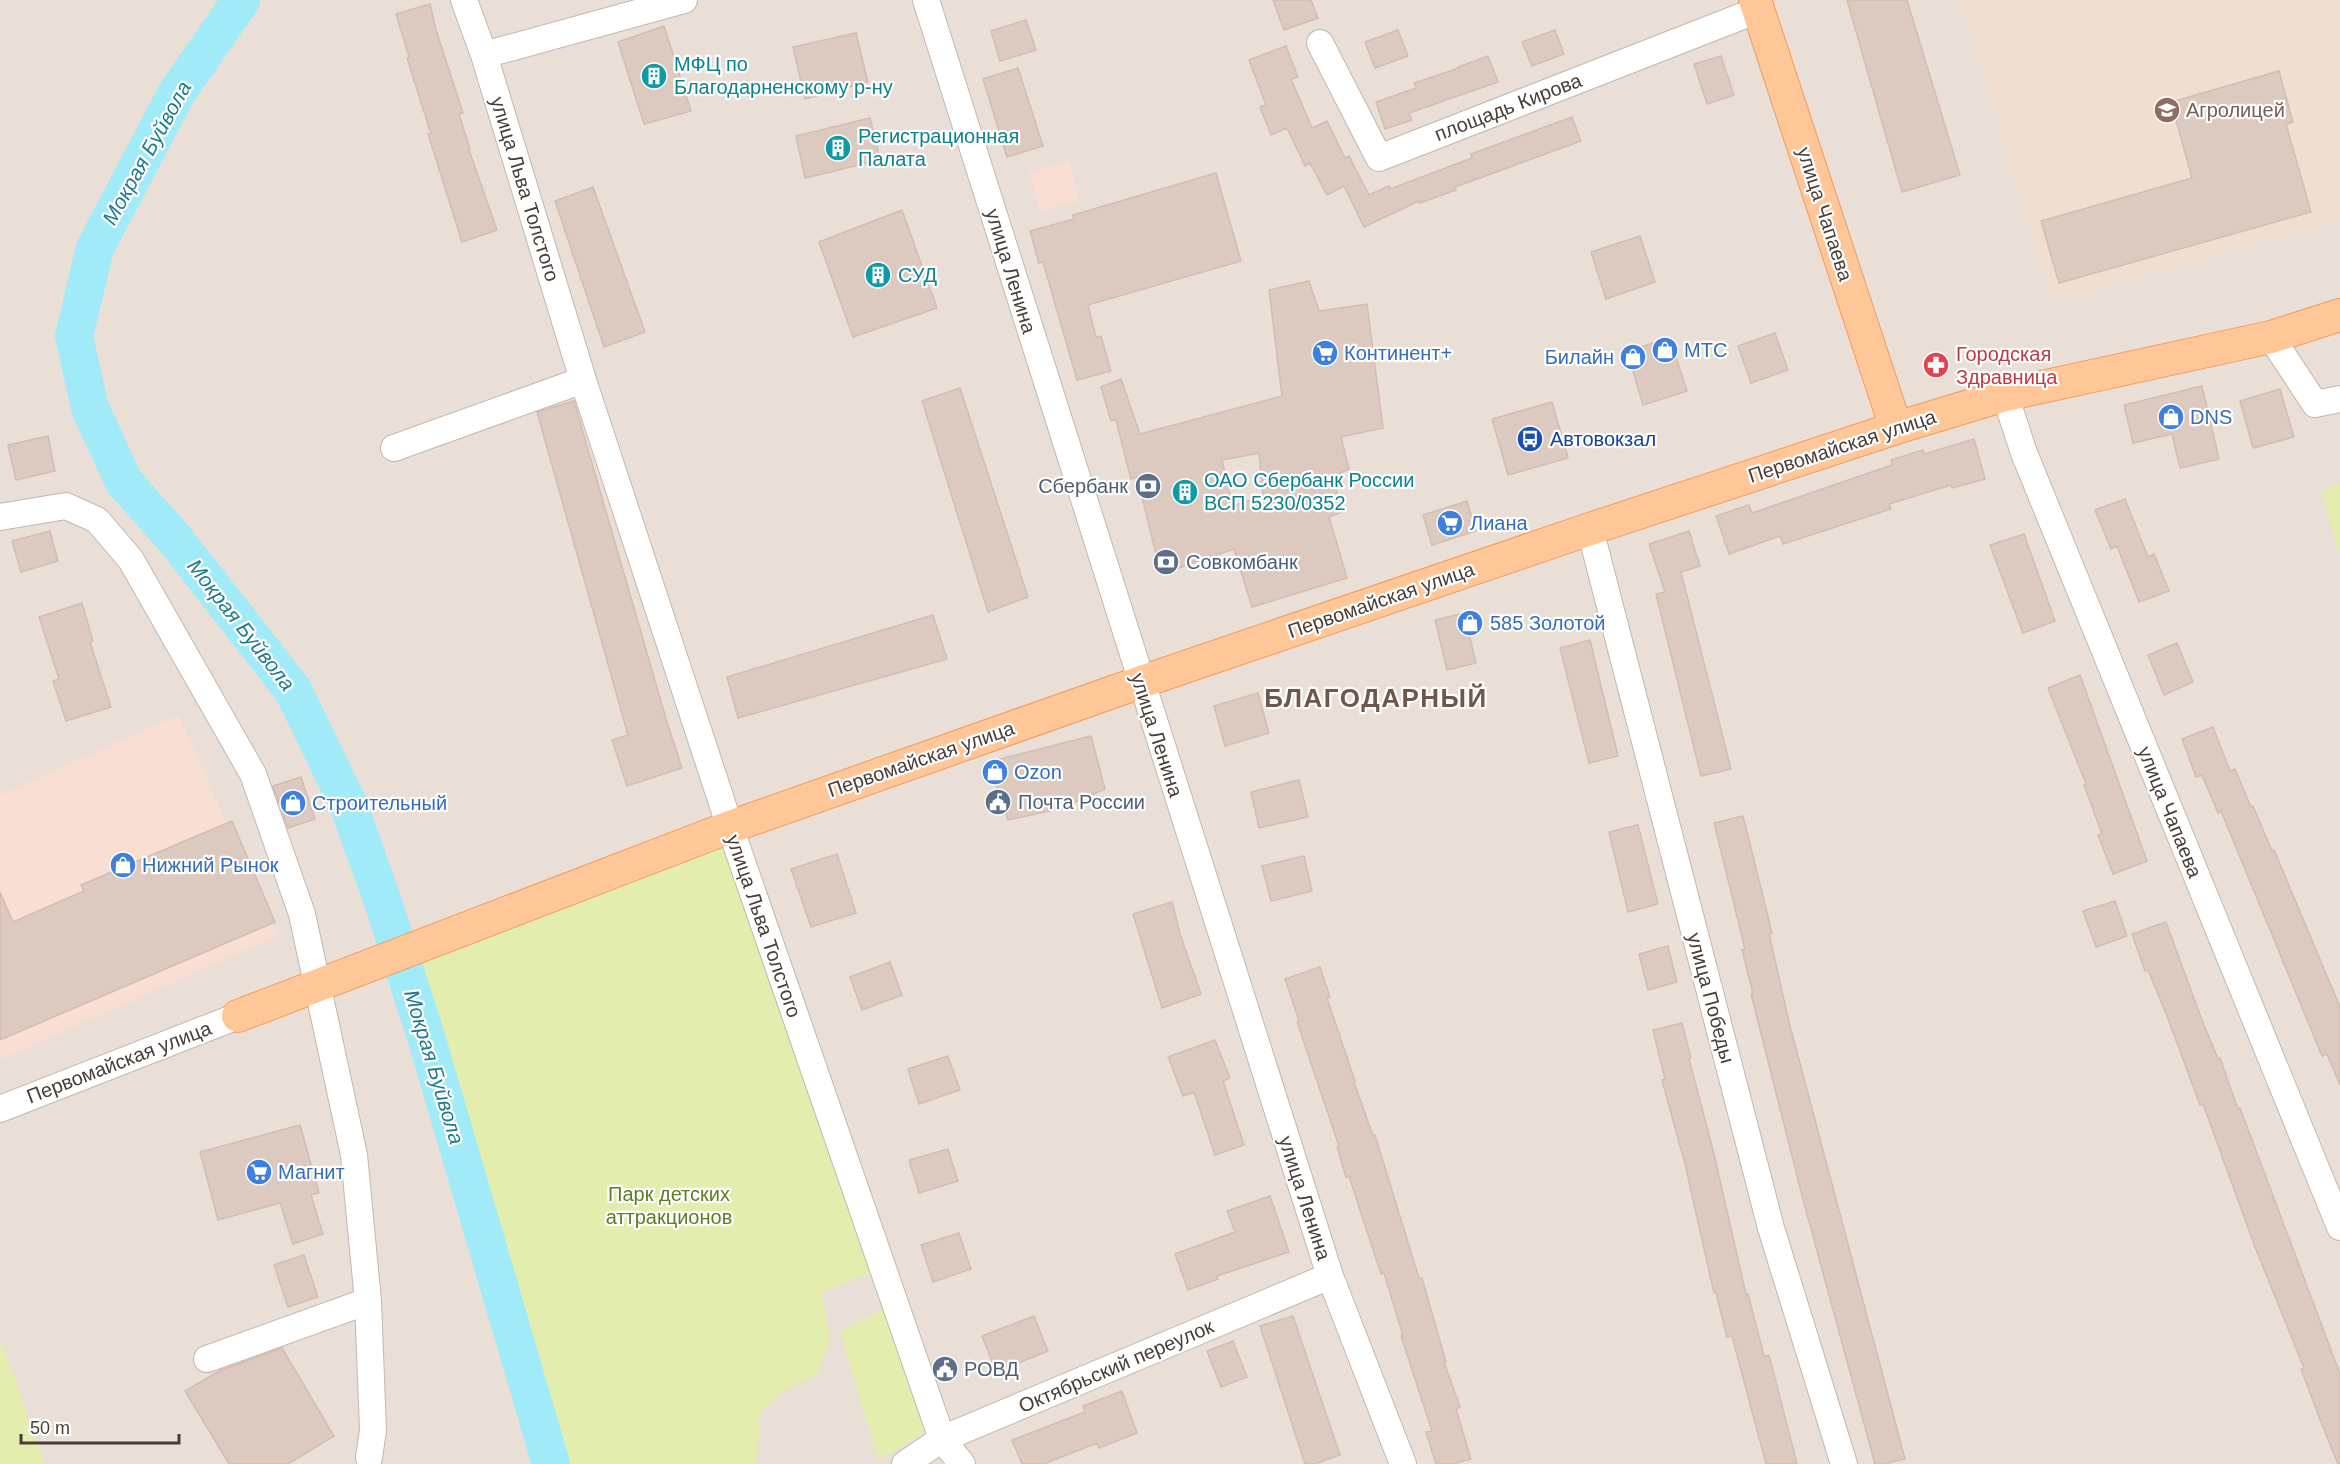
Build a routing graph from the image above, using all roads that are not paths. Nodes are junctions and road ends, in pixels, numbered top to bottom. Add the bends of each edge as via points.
1 (464, 0) edge
2 (684, 0) edge
3 (926, 0) edge
4 (1756, 5) edge
5 (1320, 43) dead end
6 (484, 55) junction
7 (2340, 315) edge
8 (2271, 337) junction
9 (584, 380) junction
10 (2005, 395) junction
11 (2340, 399) edge
12 (1896, 428) junction
13 (394, 448) dead end
14 (0, 518) edge
15 (1590, 529) junction
16 (1141, 682) junction
17 (730, 827) junction
18 (316, 985) junction
19 (238, 1016) joint
20 (0, 1109) edge
21 (2340, 1227) edge
22 (1330, 1276) junction
23 (368, 1301) junction
24 (207, 1359) dead end
25 (942, 1439) junction
26 (369, 1458) dead end
27 (906, 1464) edge
28 (962, 1464) edge
29 (1403, 1464) edge
30 (1844, 1464) edge

1 - 6 street, улица Льва Толстого
2 - 6 street
3 - 16 street, улица Ленина
4 - 5 street, площадь Кирова via 1379,158
4 - 12 main road, улица Чапаева
6 - 9 street, улица Льва Толстого
7 - 8 main road, Первомайская улица
8 - 10 main road, Первомайская улица
8 - 11 street via 2316,404
9 - 13 street
9 - 17 street, улица Льва Толстого
10 - 12 main road, Первомайская улица
10 - 21 street, улица Чапаева via 2024,453
12 - 15 main road, Первомайская улица
14 - 18 street via 66,506 97,520 131,560 253,774 302,914
15 - 16 main road, Первомайская улица
15 - 30 street, улица Победы via 1771,1228
16 - 17 main road, Первомайская улица
16 - 22 street, улица Ленина
17 - 18 main road, Первомайская улица
17 - 25 street, улица Льва Толстого
18 - 19 main road, Первомайская улица
18 - 23 street via 354,1155
19 - 20 street, Первомайская улица
22 - 25 street, Октябрьский переулок
22 - 29 street, улица Ленина
23 - 24 street
23 - 26 street via 373,1430
25 - 27 street, Октябрьский переулок
25 - 28 street, улица Льва Толстого

